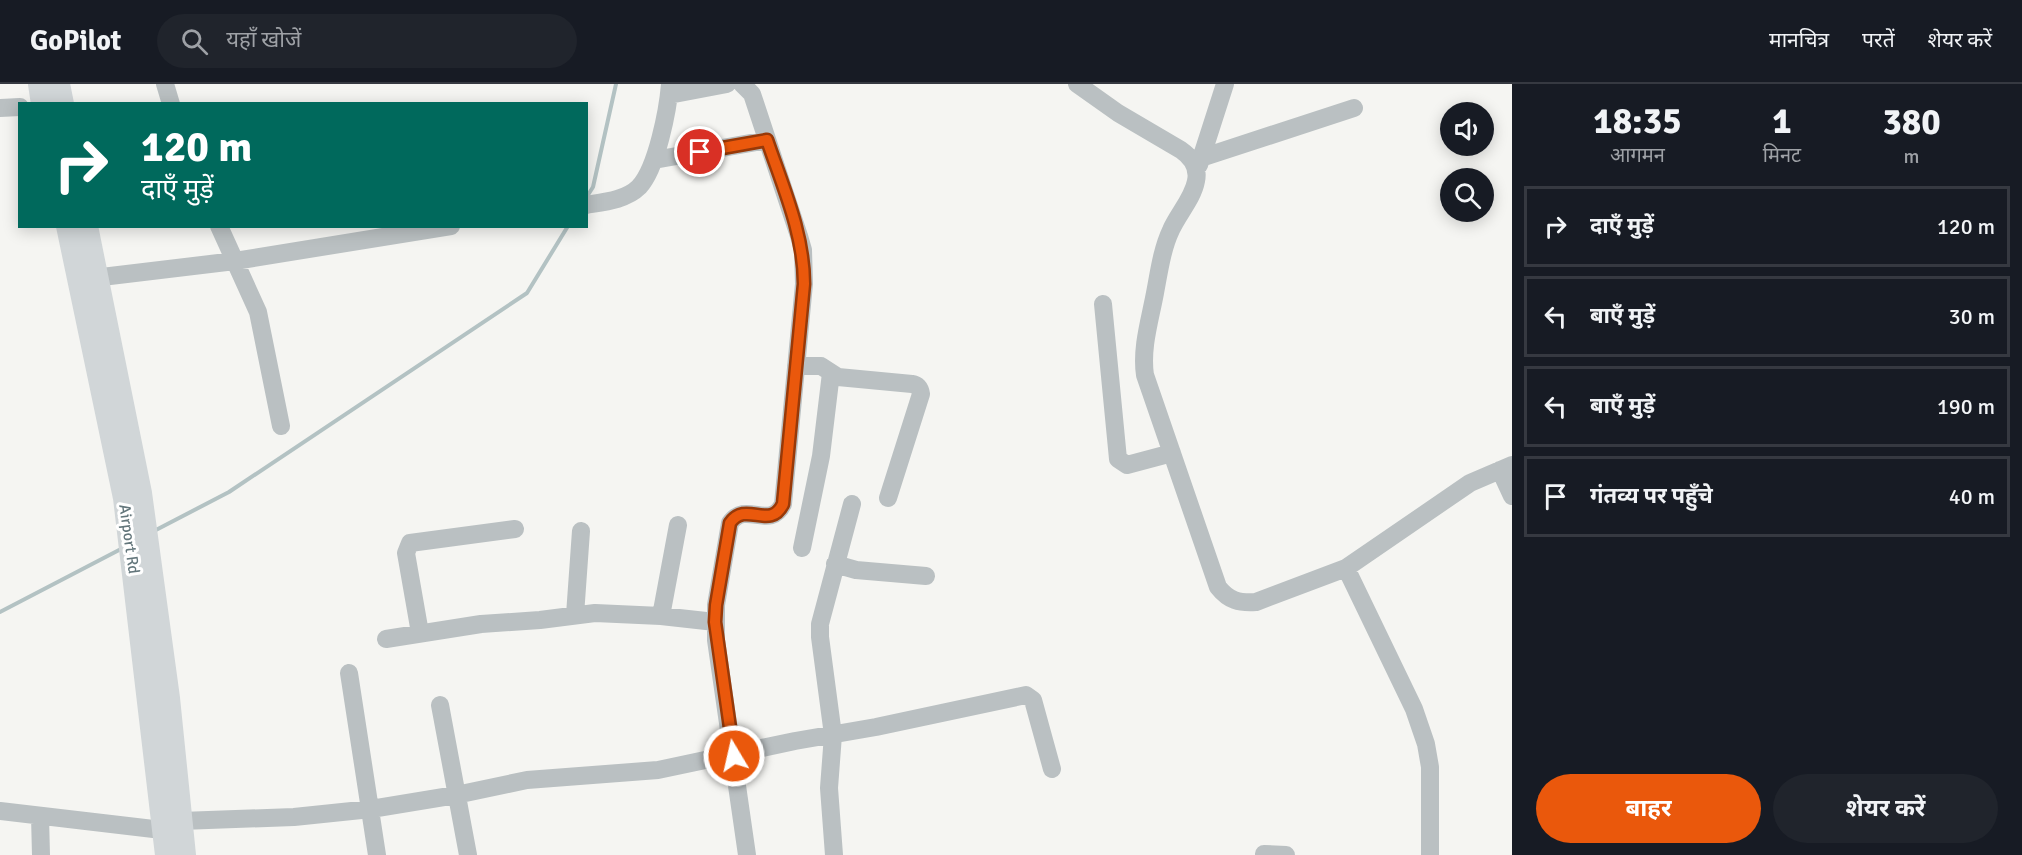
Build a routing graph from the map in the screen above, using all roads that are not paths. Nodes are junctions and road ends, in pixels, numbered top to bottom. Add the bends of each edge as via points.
1 (39, 84) edge
2 (59, 84) edge
3 (165, 84) edge
4 (727, 84) edge
5 (742, 84) edge
6 (1077, 84) edge
7 (1225, 84) edge
8 (669, 89) edge
9 (42, 102) edge
10 (63, 102) edge
11 (170, 102) edge
12 (18, 107) edge
13 (0, 108) edge
14 (1354, 108) dead end
15 (767, 140) junction
16 (654, 160) junction
17 (1199, 165) junction
18 (590, 204) edge
19 (68, 228) edge
20 (87, 228) edge
21 (220, 228) edge
22 (439, 228) edge
23 (236, 261) junction
24 (87, 279) junction
25 (1103, 304) dead end
26 (796, 366) junction
27 (831, 373) junction
28 (281, 426) dead end
29 (1172, 453) junction
30 (1506, 467) edge
31 (1512, 496) edge
32 (888, 498) dead end
33 (852, 504) dead end
34 (678, 525) dead end
35 (515, 529) dead end
36 (581, 531) dead end
37 (802, 548) dead end
38 (835, 564) junction
39 (1346, 567) junction
40 (926, 576) dead end
41 (575, 615) junction
42 (661, 616) junction
43 (715, 622) junction
44 (420, 633) junction
45 (386, 639) dead end
46 (349, 673) dead end
47 (440, 705) dead end
48 (833, 735) junction
49 (734, 756) junction
50 (1052, 769) dead end
51 (456, 795) junction
52 (371, 808) junction
53 (0, 811) edge
54 (40, 816) junction
55 (172, 826) junction
56 (1264, 854) edge
57 (40, 855) edge
58 (166, 855) edge
59 (185, 855) edge
60 (377, 855) edge
61 (468, 855) edge
62 (747, 855) edge
63 (834, 855) edge
64 (1286, 855) edge
65 (1430, 855) edge

1 - 9 main road
2 - 10 main road
3 - 11 street
4 - 8 street
5 - 15 street via 753,94
6 - 17 street
7 - 17 street
8 - 16 street
12 - 13 street
14 - 17 street
15 - 16 street
15 - 26 street via 803,250 804,284
16 - 18 street via 638,188 614,200
17 - 29 street via 1196,181 1164,248 1143,362
19 - 24 main road, Airport Rd
20 - 24 main road
21 - 23 street
22 - 23 street
23 - 24 street
23 - 28 street via 258,312
24 - 55 main road, Airport Rd via 132,496 145,591 169,698
25 - 29 street via 1118,459 1126,465
26 - 27 street via 821,366
26 - 43 street via 783,504 774,515 742,513 730,523
27 - 32 street via 838,377 912,384 920,390
27 - 37 street via 821,456
29 - 39 street via 1218,587 1233,601 1256,602
30 - 31 street
30 - 39 street via 1470,483
33 - 38 street
34 - 42 street
35 - 44 street via 410,543 406,553
36 - 41 street
38 - 40 street via 856,570
38 - 48 street via 820,624
39 - 65 street via 1414,709 1426,744 1430,767
41 - 42 street via 605,612
41 - 44 street
42 - 43 street
43 - 49 street
44 - 45 street
46 - 52 street
47 - 51 street
48 - 49 street
48 - 50 street via 1026,695 1033,700
48 - 63 street via 829,788
49 - 51 street via 658,770 537,779
49 - 62 street
51 - 52 street
51 - 61 street
52 - 55 street
52 - 60 street
53 - 54 street
54 - 55 street
54 - 57 street
55 - 58 main road
55 - 59 main road
56 - 64 street

